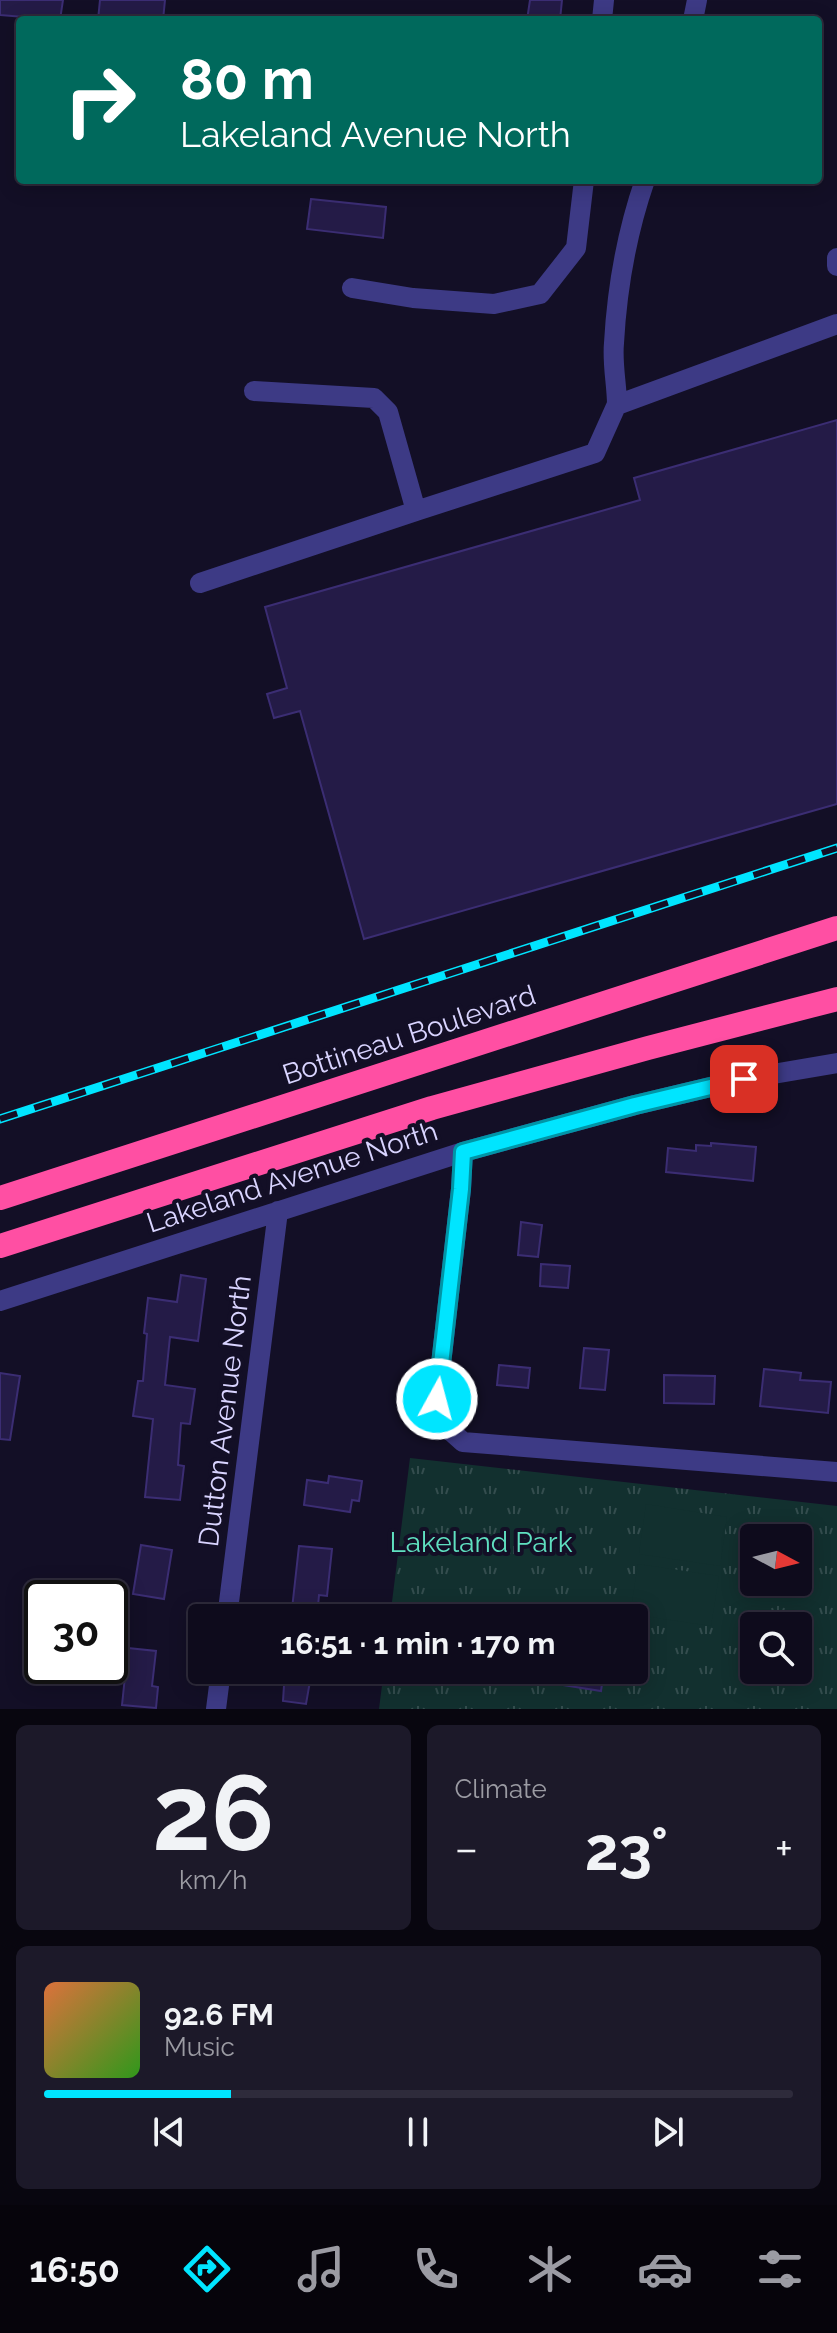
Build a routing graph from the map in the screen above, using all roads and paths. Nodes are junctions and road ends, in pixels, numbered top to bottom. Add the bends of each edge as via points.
1 (584, 184) edge
2 (644, 184) edge
3 (837, 258) edge
4 (837, 266) edge
5 (352, 288) dead end
6 (837, 324) edge
7 (254, 391) dead end
8 (617, 404) junction
9 (416, 511) junction
10 (200, 583) dead end
11 (837, 928) edge
12 (837, 999) edge
13 (837, 1063) edge
14 (463, 1152) junction
15 (0, 1198) edge
16 (278, 1211) junction
17 (0, 1246) edge
18 (0, 1301) edge
19 (837, 1472) edge
20 (229, 1604) edge
21 (219, 1684) edge
22 (216, 1709) edge

1 - 5 street via 576,248 540,294 494,304
2 - 8 street via 623,268 613,346
3 - 4 street
6 - 8 street
7 - 9 street via 374,398 388,412
8 - 9 street via 595,453
9 - 10 street
11 - 15 highway, Bottineau Boulevard
12 - 17 highway via 432,1108
13 - 14 street, Lakeland Avenue North via 689,1092
14 - 16 street, Lakeland Avenue North
14 - 19 street via 437,1399 444,1425 463,1442
16 - 18 street, Lakeland Avenue North
16 - 20 street, Dutton Avenue North
21 - 22 street

